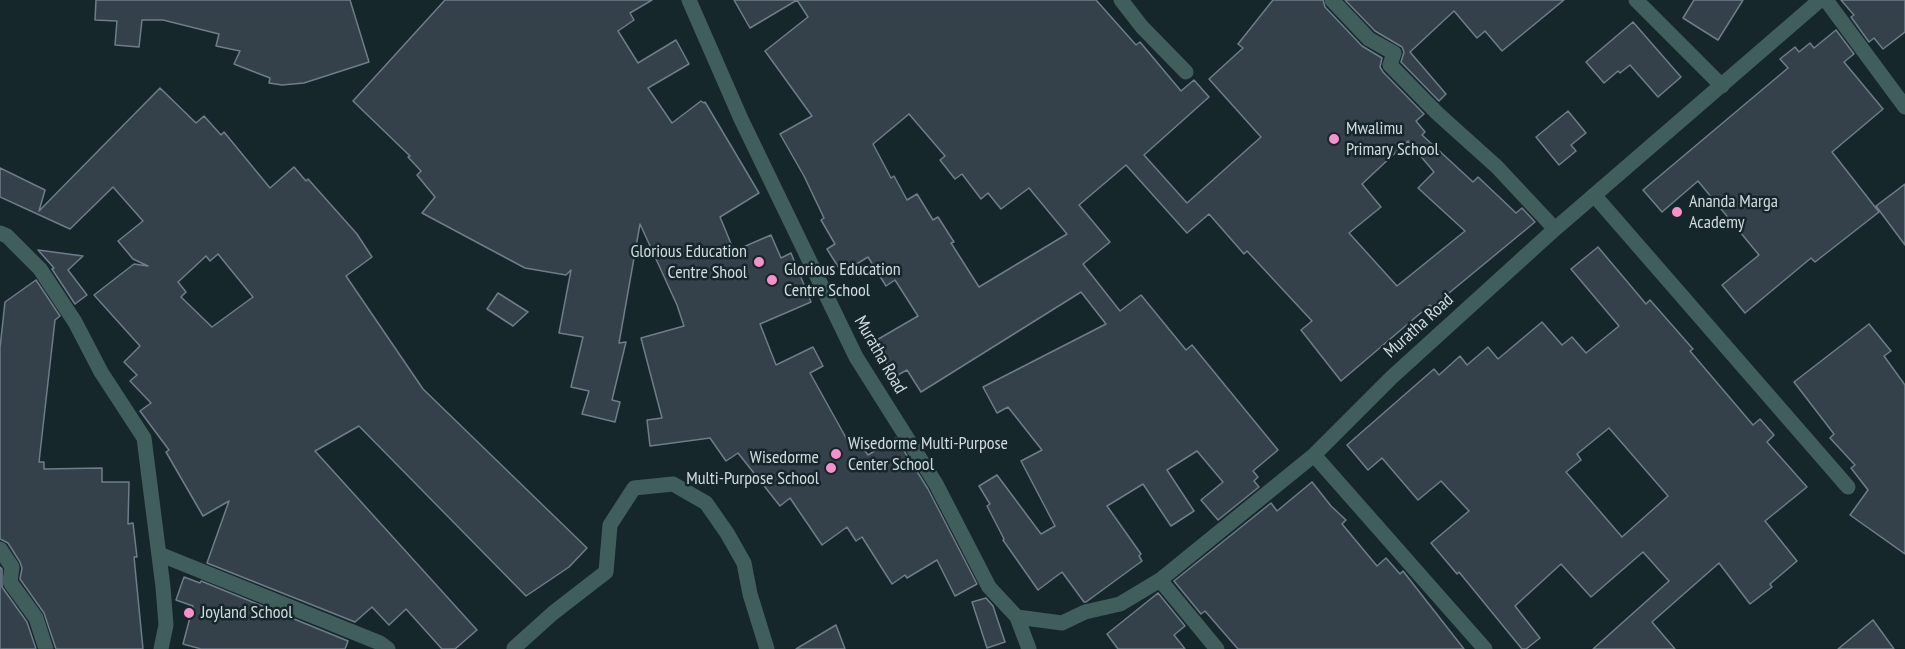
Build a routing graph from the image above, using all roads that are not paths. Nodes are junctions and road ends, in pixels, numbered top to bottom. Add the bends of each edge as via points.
1 (688, 0) edge
2 (1120, 0) edge
3 (1332, 0) edge
4 (1636, 0) edge
5 (1820, 0) edge
6 (1826, 0) edge
7 (1186, 72) dead end
8 (1722, 86) junction
9 (1905, 107) edge
10 (1594, 195) junction
11 (1555, 229) junction
12 (0, 233) edge
13 (1314, 455) junction
14 (1848, 487) dead end
15 (0, 549) edge
16 (159, 554) junction
17 (1160, 579) junction
18 (1017, 617) junction
19 (46, 649) edge
20 (161, 649) edge
21 (388, 649) edge
22 (515, 649) edge
23 (767, 649) edge
24 (1029, 649) edge
25 (1217, 649) edge
26 (1485, 649) edge

1 - 18 street, Muratha Road via 741,120 856,357 936,484 989,587
2 - 7 street
3 - 11 street via 1369,39 1394,53 1389,65 1497,167
4 - 8 street
5 - 8 street, Muratha Road
6 - 9 street
8 - 10 street, Muratha Road
10 - 11 street, Muratha Road
10 - 14 street
11 - 13 street, Muratha Road via 1392,377
12 - 16 street via 40,269 144,438
13 - 17 street, Muratha Road
13 - 26 street
15 - 19 street via 12,567 10,582 36,618
16 - 20 street via 166,625
16 - 21 street
17 - 18 street, Muratha Road via 1120,604 1062,622
17 - 25 street
18 - 24 street, Muratha Road
22 - 23 street via 606,572 610,525 634,488 673,484 706,503 727,533 744,563

